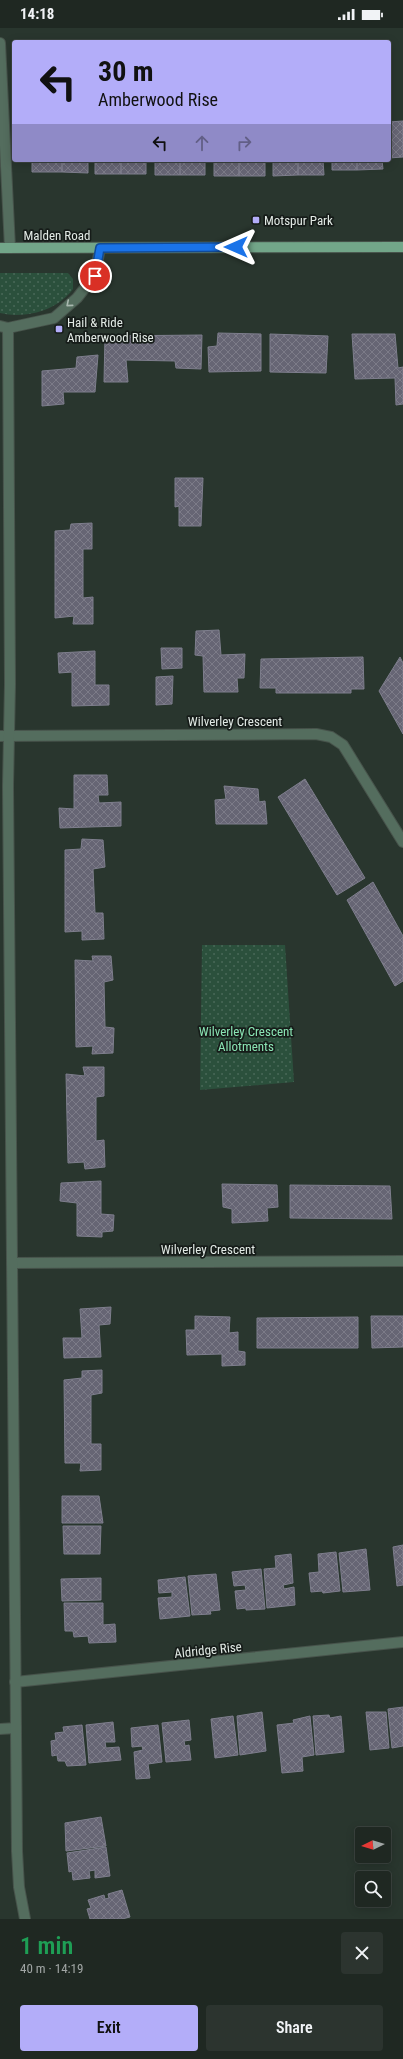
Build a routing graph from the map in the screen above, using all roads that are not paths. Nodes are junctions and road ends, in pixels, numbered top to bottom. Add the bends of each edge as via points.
1 (0, 43) edge
2 (403, 247) edge
3 (0, 248) edge
4 (10, 248) junction
5 (100, 248) junction
6 (4, 327) edge
7 (5, 736) edge
8 (403, 842) edge
9 (403, 1261) edge
10 (12, 1263) junction
11 (403, 1642) edge
12 (15, 1682) junction
13 (16, 1728) junction
14 (0, 1729) edge
15 (25, 1919) edge

1 - 4 street
2 - 5 main road, Malden Road
3 - 4 main road, Malden Road
4 - 5 main road, Malden Road
5 -> 6 street via 95,276 77,298 54,318
6 - 7 street
7 - 8 street, Wilverley Crescent via 316,734 331,737 343,745
7 - 10 street
9 - 10 street, Wilverley Crescent
10 - 12 street
11 - 12 street, Aldridge Rise
12 - 13 street
13 - 14 street
13 - 15 street via 17,1851 19,1887

